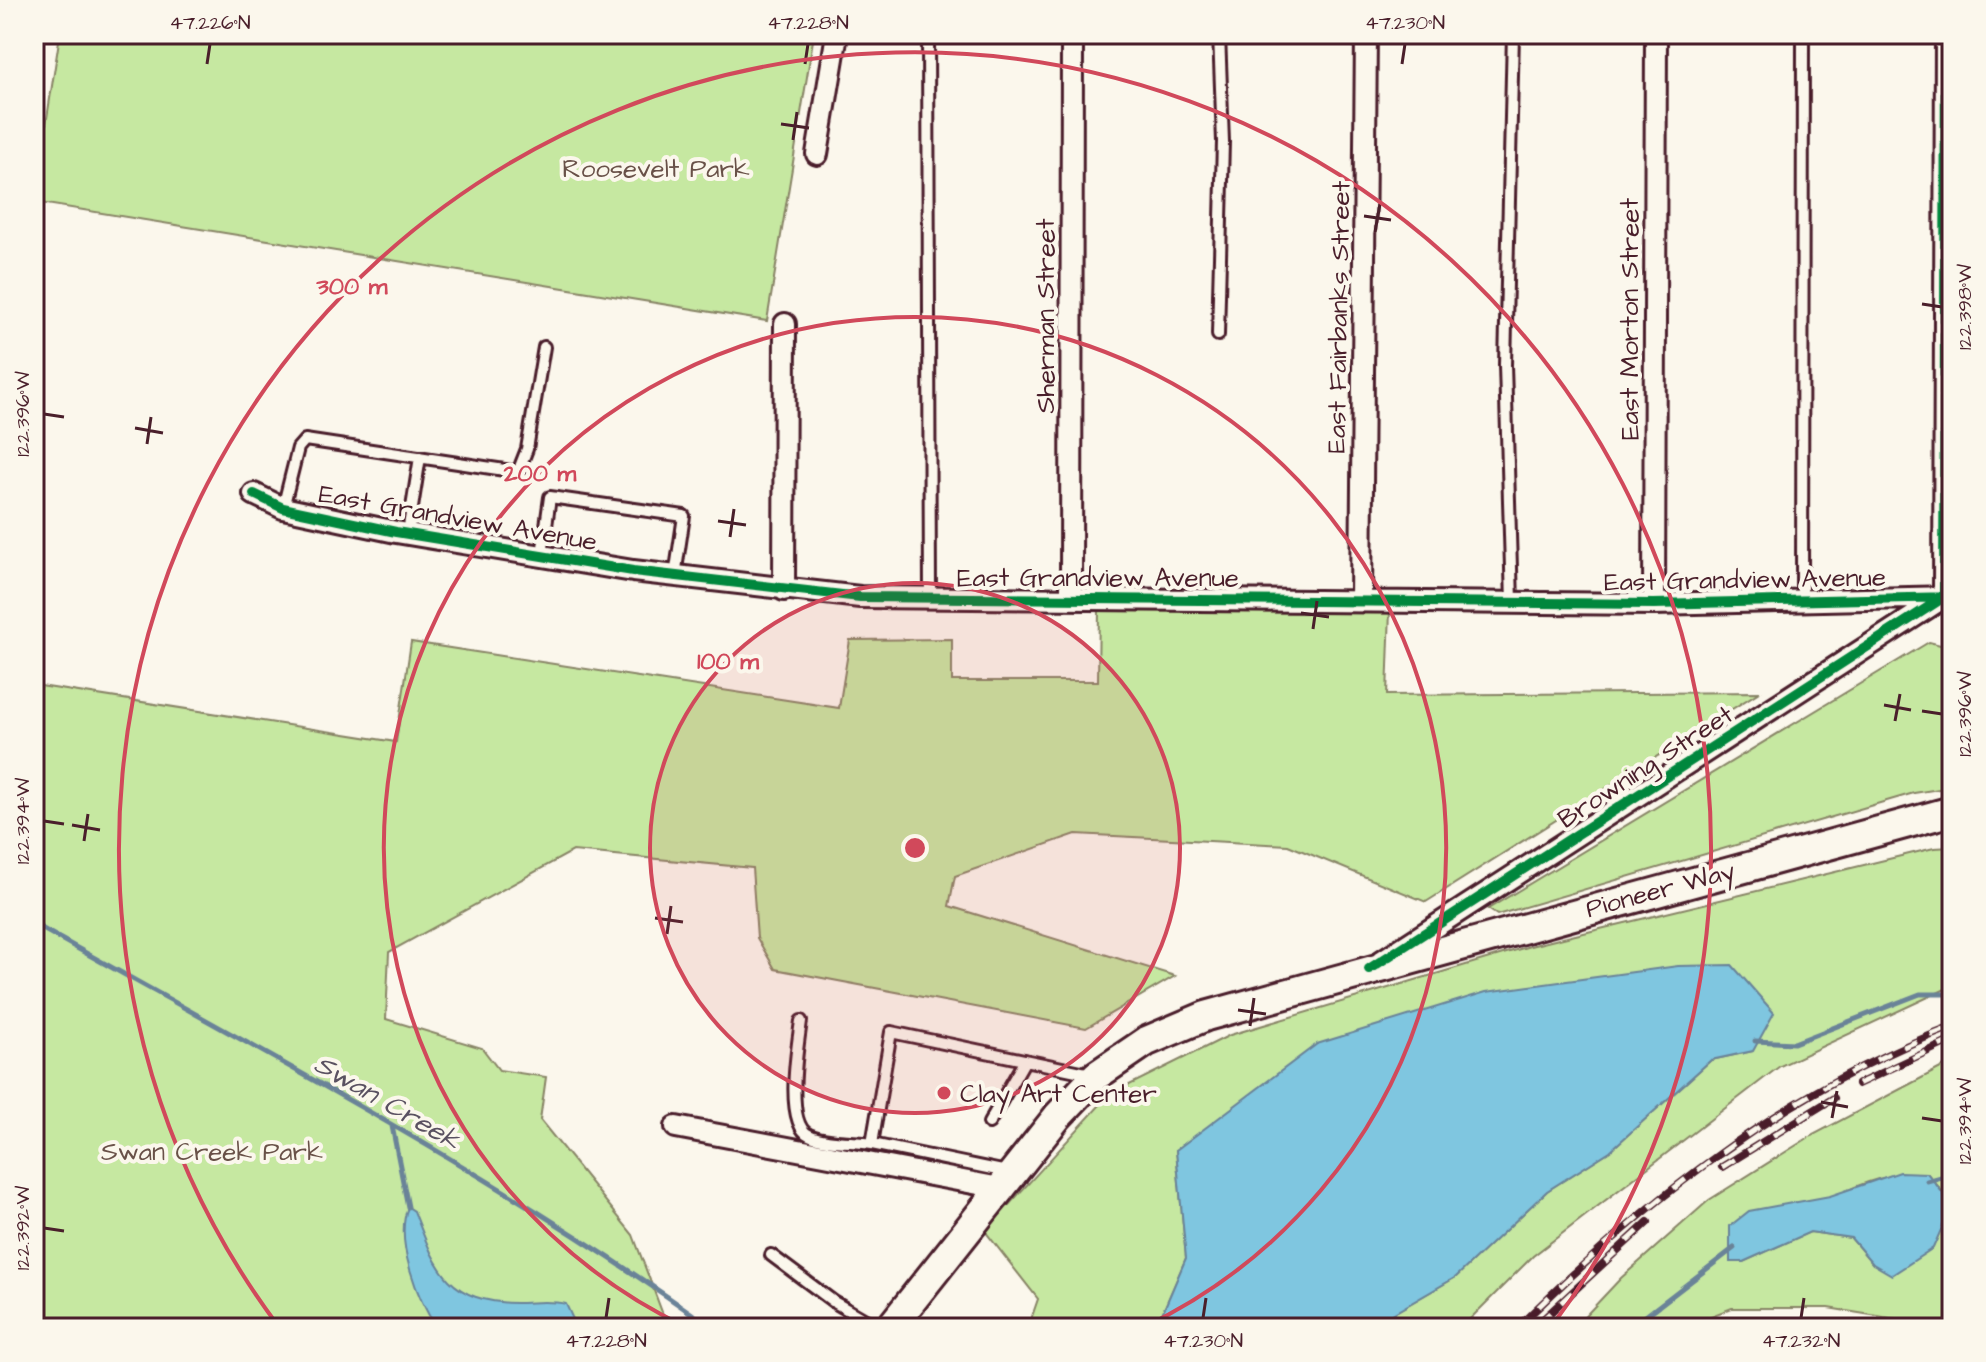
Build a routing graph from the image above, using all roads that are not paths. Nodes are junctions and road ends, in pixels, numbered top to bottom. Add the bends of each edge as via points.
1 (837, 34) edge
2 (928, 34) edge
3 (1072, 34) edge
4 (1219, 34) edge
5 (1366, 34) edge
6 (1513, 34) edge
7 (1656, 34) edge
8 (1803, 34) edge
9 (1946, 34) edge
10 (817, 154) dead end
11 (785, 324) dead end
12 (1218, 335) dead end
13 (544, 347) dead end
14 (420, 457) junction
15 (254, 494) dead end
16 (283, 508) junction
17 (408, 533) junction
18 (542, 555) junction
19 (675, 576) junction
20 (784, 590) junction
21 (1948, 597) edge
22 (930, 598) junction
23 (1071, 599) junction
24 (1361, 600) junction
25 (1802, 600) junction
26 (1512, 602) junction
27 (1654, 604) junction
28 (1952, 811) edge
29 (1369, 969) junction
30 (801, 1021) dead end
31 (1025, 1060) junction
32 (1097, 1075) junction
33 (989, 1123) dead end
34 (676, 1127) dead end
35 (872, 1144) junction
36 (1006, 1180) junction
37 (771, 1255) dead end
38 (879, 1328) edge
39 (890, 1328) edge

1 - 10 street
2 - 22 lane
3 - 23 street, Sherman Street
4 - 12 lane via 1223,142
5 - 24 street, East Fairbanks Street
6 - 26 lane via 1505,365
7 - 27 street, East Morton Street
8 - 25 lane
9 - 21 street
11 - 20 street
13 - 14 lane via 527,449 518,472
14 - 16 lane via 305,440 298,448
14 - 17 lane
15 - 16 street, East Grandview Avenue
16 - 17 street, East Grandview Avenue
17 - 18 street, East Grandview Avenue
18 - 19 street, East Grandview Avenue
18 - 19 lane via 550,497 684,516
19 - 20 street, East Grandview Avenue
20 - 22 street, East Grandview Avenue
21 - 25 street, East Grandview Avenue
21 - 29 street, Browning Street
22 - 23 street, East Grandview Avenue
23 - 24 street, East Grandview Avenue
24 - 26 street, East Grandview Avenue
25 - 27 street, East Grandview Avenue
26 - 27 street, East Grandview Avenue
28 - 29 main road, Pioneer Way
29 - 32 main road, Pioneer Way via 1206,1016 1147,1041
30 - 35 lane via 798,1125 809,1135
31 - 32 lane
31 - 33 lane
31 - 35 lane via 891,1032
32 - 36 main road, Pioneer Way
34 - 36 street
35 - 36 lane
36 - 39 main road, Pioneer Way
37 - 38 lane

